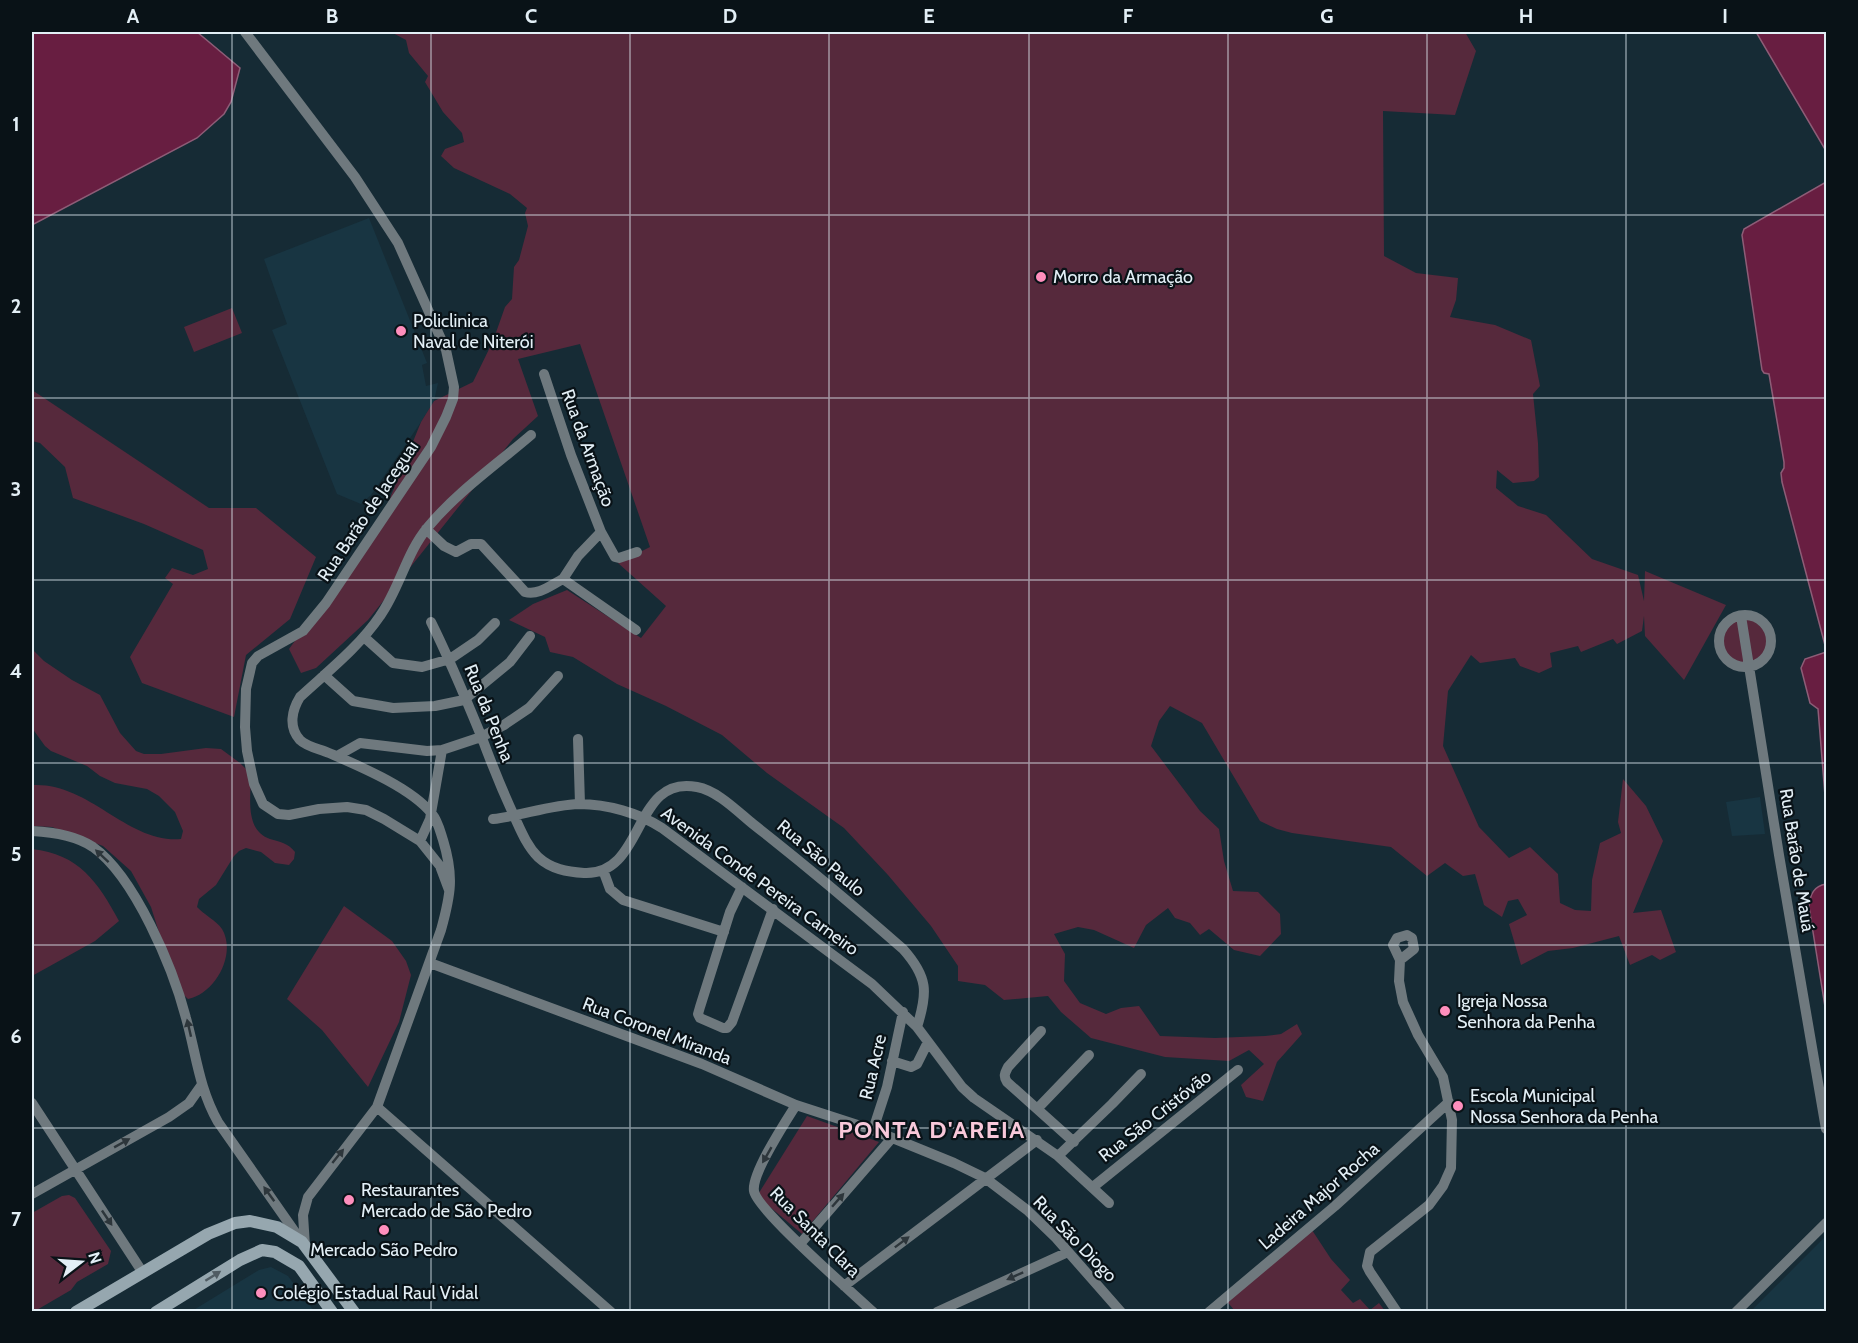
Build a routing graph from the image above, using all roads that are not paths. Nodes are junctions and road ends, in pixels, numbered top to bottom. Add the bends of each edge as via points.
1 (245, 32) edge
2 (544, 374) dead end
3 (531, 435) dead end
4 (426, 529) junction
5 (601, 532) junction
6 (638, 552) dead end
7 (563, 579) junction
8 (1741, 616) junction
9 (431, 622) dead end
10 (495, 623) dead end
11 (636, 630) dead end
12 (530, 636) dead end
13 (364, 638) junction
14 (450, 659) junction
15 (1750, 667) junction
16 (324, 675) junction
17 (558, 676) dead end
18 (464, 700) junction
19 (481, 737) junction
20 (578, 739) dead end
21 (442, 750) junction
22 (337, 756) junction
23 (580, 804) junction
24 (431, 813) junction
25 (514, 816) junction
26 (644, 817) junction
27 (493, 819) dead end
28 (32, 831) edge
29 (420, 841) junction
30 (603, 870) junction
31 (742, 887) junction
32 (449, 890) junction
33 (772, 909) junction
34 (724, 932) junction
35 (430, 963) junction
36 (1400, 965) dead end
37 (903, 1012) junction
38 (917, 1027) junction
39 (1041, 1031) dead end
40 (928, 1042) junction
41 (1089, 1055) dead end
42 (892, 1061) junction
43 (1238, 1070) dead end
44 (1141, 1074) dead end
45 (201, 1086) junction
46 (32, 1102) edge
47 (1449, 1102) junction
48 (796, 1105) junction
49 (378, 1107) junction
50 (1038, 1108) junction
51 (1827, 1129) edge
52 (873, 1130) junction
53 (892, 1138) junction
54 (1037, 1140) junction
55 (1074, 1142) junction
56 (1058, 1156) junction
57 (75, 1169) junction
58 (985, 1178) junction
59 (1093, 1187) junction
60 (32, 1194) edge
61 (1109, 1203) dead end
62 (1827, 1223) edge
63 (304, 1244) junction
64 (800, 1244) junction
65 (1068, 1252) junction
66 (143, 1273) junction
67 (844, 1286) junction
68 (76, 1311) edge
69 (156, 1311) edge
70 (332, 1311) edge
71 (354, 1311) edge
72 (611, 1311) edge
73 (873, 1311) edge
74 (937, 1311) edge
75 (1121, 1311) edge
76 (1209, 1311) edge
77 (1397, 1311) edge
78 (1736, 1311) edge

1 - 29 street, Rua Barão de Jaceguai via 355,177 398,243 446,350 454,387 453,399 432,447 326,603 303,631 252,663 246,689 245,727 252,773 263,804 278,814 347,807 366,810
2 - 5 street, Rua da Armação
3 - 4 street
4 - 7 street, Rua da Armação via 456,552 471,544 481,544 525,592 538,592
4 - 13 street via 382,614
5 - 6 street, Rua da Armação via 615,557
5 - 7 street, Rua da Armação
7 - 11 street
8 - 15 street, Rua Barão de Mauá
8 - 15 street via 1758,619 1769,633 1770,650
8 - 15 street via 1733,618 1722,630 1720,646 1734,665
9 - 14 street, Rua da Penha
10 - 14 street
12 - 18 street via 510,662
13 - 14 street via 393,663 422,667
13 - 16 street
14 - 18 street, Rua da Penha
15 - 51 street, Rua Barão de Mauá
16 - 18 street via 353,701 363,703 393,708
16 - 22 street via 300,697 292,718 300,740
17 - 19 street via 530,708
18 - 19 street, Rua da Penha
19 - 21 street
19 - 25 street, Rua da Penha
20 - 23 street
21 - 22 street via 360,743
21 - 24 street
22 - 24 street via 399,788
23 - 25 street, Avenida Conde Pereira Carneiro
23 - 26 street, Avenida Conde Pereira Carneiro
24 - 29 street
24 - 32 street via 448,856
25 - 27 street, Avenida Conde Pereira Carneiro
25 - 30 street, Rua da Penha via 537,856 550,866 570,872
26 - 30 street, Rua São Paulo via 625,850
26 - 31 street, Avenida Conde Pereira Carneiro
26 - 38 street, Rua São Paulo via 658,795 669,789 697,787 717,795 800,861 917,965 924,982
45 -> 28 street via 180,998 153,934 121,876 86,843 60,834
29 - 32 street, Rua Barão de Jaceguai via 440,866
30 - 34 street via 610,889 623,900
31 - 33 street, Avenida Conde Pereira Carneiro
31 - 34 street
32 - 35 street
33 - 34 street via 727,1028 703,1021 699,1014
33 - 37 street, Avenida Conde Pereira Carneiro
35 - 48 street, Rua Coronel Miranda via 702,1064
35 - 49 street
36 - 47 street via 1403,1002 1443,1077
37 - 38 street, Avenida Conde Pereira Carneiro
37 - 42 street, Rua Acre
38 - 40 street, Avenida Conde Pereira Carneiro
39 - 50 street via 1004,1073 1007,1082
40 - 42 street via 917,1064 911,1067
40 - 54 street, Avenida Conde Pereira Carneiro via 974,1098
41 - 50 street
42 - 52 street, Rua Acre
43 - 59 street, Rua São Cristóvão
44 - 55 street
57 -> 45 street via 169,1117 189,1102
63 -> 45 street via 218,1122
46 - 57 street
47 - 76 street, Ladeira Major Rocha via 1335,1206
47 - 77 street via 1453,1142 1451,1168 1443,1186 1429,1205 1370,1252 1367,1266
48 - 52 street, Rua Coronel Miranda
48 -> 64 street, Rua Santa Clara via 761,1165 753,1192
63 -> 49 street via 303,1215 308,1197
49 - 72 street
50 - 55 street
52 - 53 street, Rua São Diogo
53 - 58 street, Rua São Diogo
64 -> 53 street
54 - 56 street, Avenida Conde Pereira Carneiro
54 - 58 street
55 - 56 street
56 - 59 street, Avenida Conde Pereira Carneiro
57 - 60 street
57 -> 66 street
58 - 65 street, Rua São Diogo via 1027,1210
67 -> 58 street
59 - 61 street, Avenida Conde Pereira Carneiro
62 - 78 street
63 - 66 main road via 269,1224 243,1221 208,1234
63 - 71 main road
64 - 67 street, Rua Santa Clara
65 -> 74 street
65 - 75 street, Rua São Diogo
66 - 68 main road
67 - 73 street, Rua Santa Clara
69 -> 70 main road via 262,1250 275,1252 299,1266

